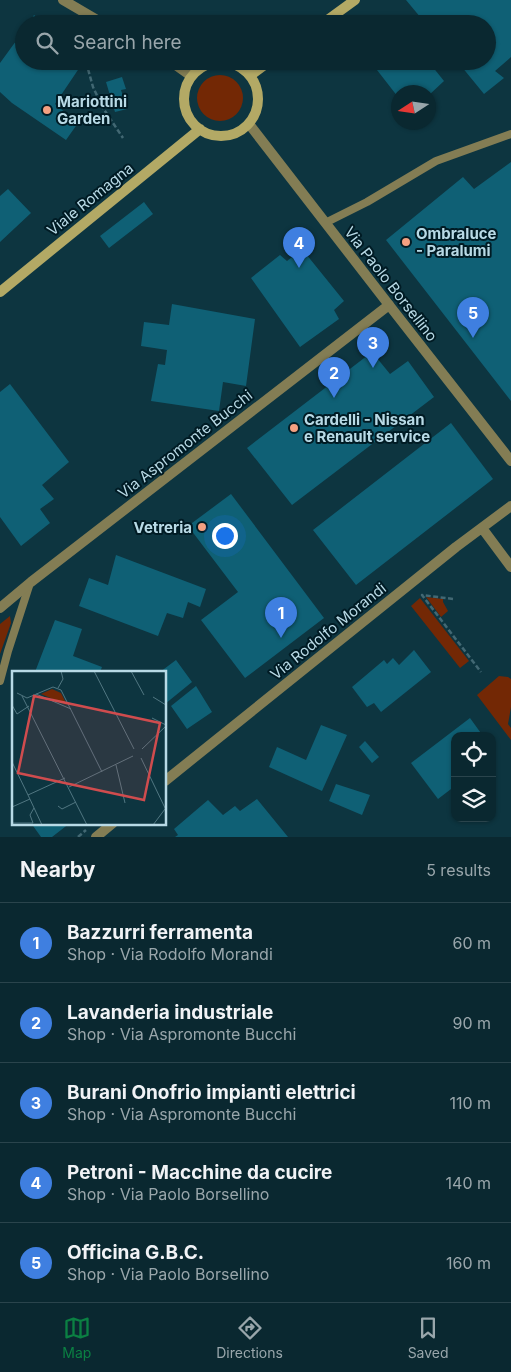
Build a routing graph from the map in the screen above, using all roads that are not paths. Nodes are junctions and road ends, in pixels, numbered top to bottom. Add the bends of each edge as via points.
1 (63, 0) edge
2 (355, 0) edge
3 (89, 15) edge
4 (334, 15) edge
5 (183, 70) edge
6 (197, 70) edge
7 (244, 70) edge
8 (259, 70) edge
9 (191, 76) junction
10 (251, 76) junction
11 (249, 124) junction
12 (200, 129) junction
13 (511, 134) edge
14 (325, 223) junction
15 (0, 292) edge
16 (389, 305) junction
17 (511, 461) edge
18 (511, 506) edge
19 (482, 528) junction
20 (511, 567) edge
21 (31, 582) junction
22 (0, 608) edge
23 (0, 681) edge
24 (166, 780) edge
25 (112, 824) edge
26 (96, 837) edge

1 - 3 street
2 - 4 main road
5 - 9 street
6 - 9 main road
7 - 10 main road
8 - 10 main road
9 - 12 main road via 184,99 191,121
10 - 11 main road via 256,85 258,106
11 - 12 main road via 225,136 208,134
11 - 14 street, Via Paolo Borsellino
12 - 15 main road, Viale Romagna
13 - 14 lane via 436,162
14 - 16 street, Via Paolo Borsellino
16 - 17 street, Via Paolo Borsellino
16 - 21 street, Via Aspromonte Bucchi
18 - 19 street, Via Rodolfo Morandi
19 - 20 street
19 - 24 street, Via Rodolfo Morandi
21 - 22 street, Via Aspromonte Bucchi
21 - 23 lane
25 - 26 street

